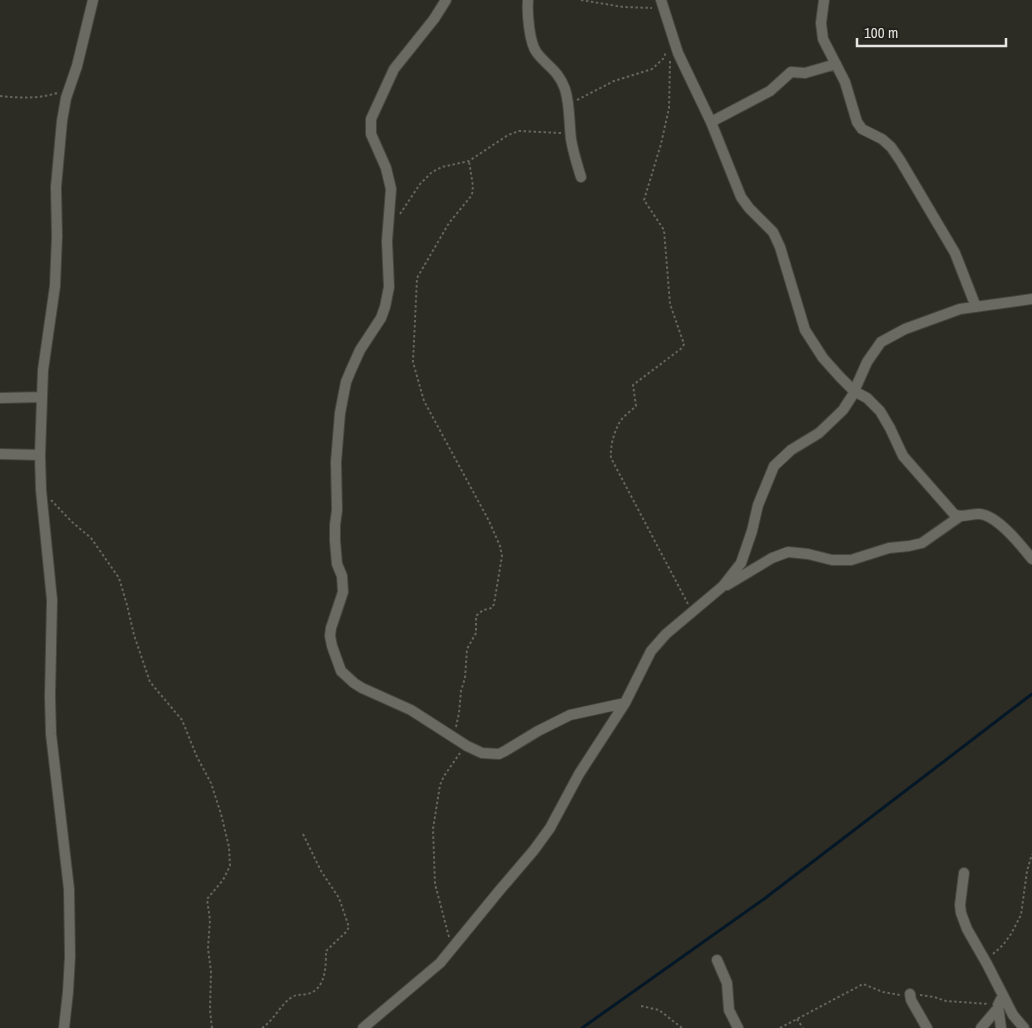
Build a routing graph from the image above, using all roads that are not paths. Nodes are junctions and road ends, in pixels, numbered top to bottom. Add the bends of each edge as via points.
1 (93, 0) edge
2 (446, 0) edge
3 (528, 0) edge
4 (824, 0) edge
5 (661, 3) edge
6 (836, 64) junction
7 (711, 122) junction
8 (580, 177) dead end
9 (1032, 299) edge
10 (976, 307) junction
11 (854, 392) junction
12 (42, 397) junction
13 (0, 398) edge
14 (0, 454) edge
15 (40, 455) junction
16 (960, 517) junction
17 (1032, 559) edge
18 (724, 586) junction
19 (625, 703) junction
20 (964, 873) dead end
21 (717, 960) dead end
22 (910, 994) road end
23 (1000, 1003) junction
24 (64, 1028) edge
25 (363, 1028) edge
26 (738, 1028) edge
27 (927, 1028) edge
28 (981, 1028) edge
29 (1001, 1028) edge
30 (1024, 1028) edge

1 - 12 street via 62,121 56,188 55,286 42,370
2 - 19 street via 394,69 371,119 371,134 391,189 387,241 389,287 381,318 353,364 342,403 336,462 335,533 343,592 330,636 338,665 354,683 411,710 482,753 499,754 570,715
3 - 8 street via 533,45 558,74 565,89
4 - 6 street via 823,38
5 - 7 street via 689,80
6 - 7 street via 805,73 791,72 770,91
6 - 10 street via 857,122 862,129 891,147 900,160 955,253
7 - 11 street via 744,203 773,232 780,247 805,330 823,358
9 - 10 street
10 - 11 street via 905,329 881,342 866,362
11 - 16 street via 867,398 880,411 903,456
11 - 18 street via 830,424 791,450 774,466 758,505 741,563
12 - 13 street
12 - 15 street
14 - 15 street
15 - 24 street via 52,600 51,734 69,889 70,956
16 - 17 street via 988,515
16 - 18 street via 922,543 889,548 851,560 832,560 796,552 779,554
18 - 19 street via 666,634 652,651
19 - 25 street via 534,850 440,963
20 - 23 street via 961,913 985,960
21 - 26 street via 727,983 729,1010
22 - 27 street
23 - 28 street
23 - 29 street
23 - 30 street

